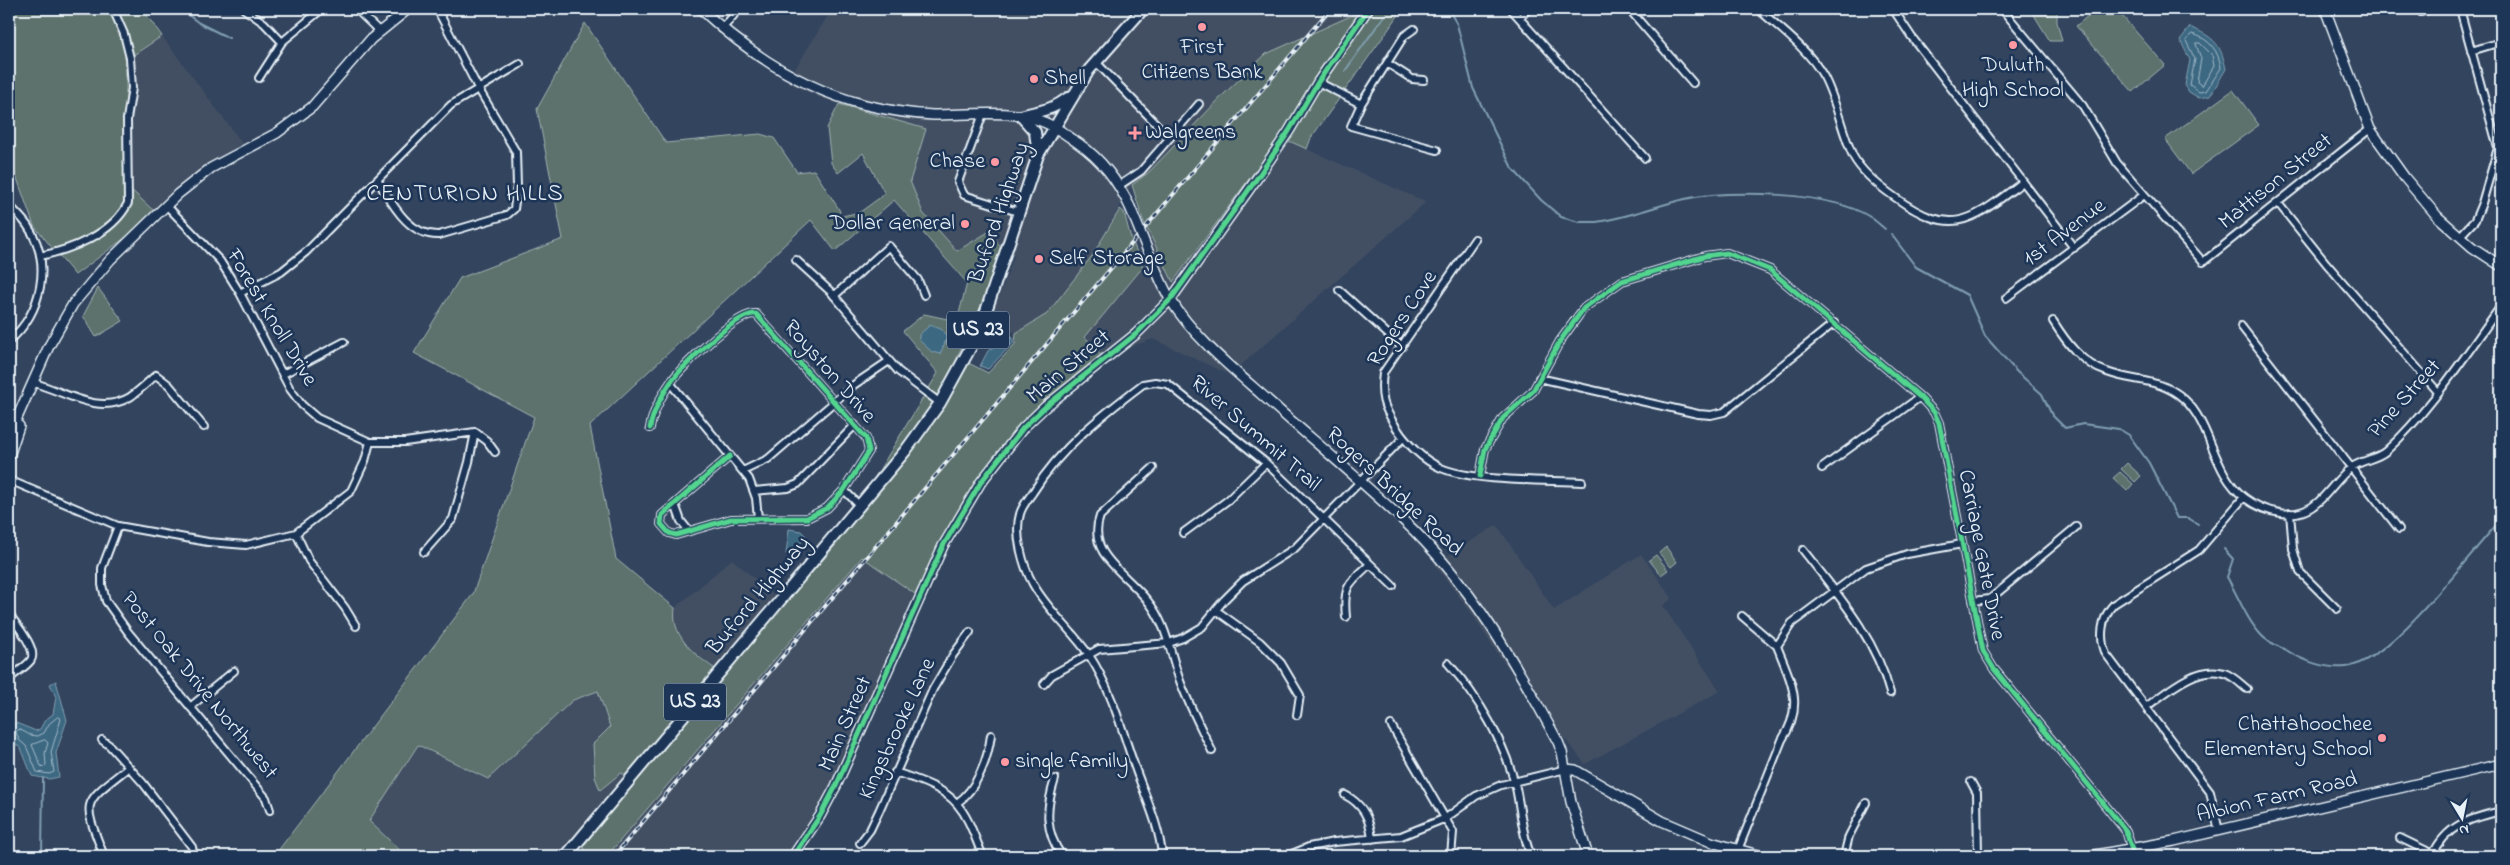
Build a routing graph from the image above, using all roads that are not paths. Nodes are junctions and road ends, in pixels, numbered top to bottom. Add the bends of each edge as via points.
1 (113, 9) edge
2 (244, 9) edge
3 (322, 9) edge
4 (356, 9) edge
5 (408, 9) edge
6 (437, 9) edge
7 (701, 9) edge
8 (739, 9) edge
9 (1143, 9) edge
10 (1368, 9) edge
11 (1511, 9) edge
12 (1528, 9) edge
13 (1629, 9) edge
14 (1758, 9) edge
15 (1892, 9) edge
16 (2002, 9) edge
17 (2325, 9) edge
18 (2430, 9) edge
19 (2460, 9) edge
20 (2421, 12) dead end
21 (1520, 18) junction
22 (722, 29) junction
23 (1414, 29) dead end
24 (379, 31) junction
25 (282, 42) junction
26 (2501, 42) edge
27 (2471, 51) junction
28 (1096, 62) junction
29 (1388, 63) junction
30 (520, 64) dead end
31 (259, 78) dead end
32 (1424, 80) dead end
33 (1318, 82) junction
34 (1693, 83) dead end
35 (478, 88) junction
36 (1074, 93) junction
37 (1199, 104) dead end
38 (1361, 104) junction
39 (983, 114) junction
40 (1021, 116) junction
41 (1054, 127) junction
42 (2370, 129) junction
43 (1170, 138) junction
44 (2500, 148) edge
45 (1437, 150) dead end
46 (1038, 155) junction
47 (1645, 158) dead end
48 (378, 181) junction
49 (2023, 182) junction
50 (1120, 185) junction
51 (2144, 195) junction
52 (2278, 203) junction
53 (9, 205) edge
54 (166, 205) junction
55 (1018, 212) junction
56 (2460, 236) junction
57 (1475, 239) dead end
58 (2074, 248) junction
59 (40, 256) junction
60 (796, 260) dead end
61 (2501, 266) edge
62 (1339, 290) dead end
63 (240, 293) junction
64 (924, 295) dead end
65 (834, 296) junction
66 (2006, 298) dead end
67 (1170, 299) junction
68 (2501, 306) edge
69 (2053, 321) dead end
70 (1834, 323) junction
71 (2241, 326) dead end
72 (9, 341) edge
73 (344, 342) dead end
74 (1402, 347) junction
75 (889, 361) junction
76 (283, 374) junction
77 (1539, 378) junction
78 (34, 383) junction
79 (671, 384) junction
80 (2438, 392) junction
81 (1920, 397) junction
82 (834, 401) junction
83 (940, 403) junction
84 (855, 425) junction
85 (204, 427) dead end
86 (650, 428) dead end
87 (475, 432) junction
88 (9, 436) edge
89 (1403, 438) junction
90 (370, 442) junction
91 (495, 452) dead end
92 (9, 456) edge
93 (730, 456) junction
94 (1266, 463) junction
95 (1153, 468) dead end
96 (1822, 468) dead end
97 (2350, 468) junction
98 (743, 471) junction
99 (1480, 476) junction
100 (9, 480) edge
101 (1582, 482) dead end
102 (1360, 483) junction
103 (844, 490) junction
104 (754, 491) junction
105 (2244, 497) junction
106 (675, 504) junction
107 (859, 505) junction
108 (2290, 513) junction
109 (758, 518) junction
110 (1325, 519) junction
111 (118, 526) junction
112 (2076, 528) dead end
113 (2399, 528) dead end
114 (689, 531) junction
115 (296, 533) junction
116 (1183, 533) dead end
117 (1962, 544) junction
118 (1803, 550) dead end
119 (424, 552) dead end
120 (1370, 564) junction
121 (1393, 586) dead end
122 (1835, 592) junction
123 (1973, 601) junction
124 (2337, 609) dead end
125 (1217, 611) junction
126 (9, 614) edge
127 (1742, 616) dead end
128 (1346, 617) dead end
129 (356, 626) dead end
130 (970, 632) dead end
131 (1169, 643) junction
132 (1777, 646) junction
133 (1089, 654) junction
134 (1448, 663) dead end
135 (234, 671) dead end
136 (9, 679) edge
137 (1044, 684) dead end
138 (2247, 688) dead end
139 (1890, 694) dead end
140 (2146, 707) junction
141 (190, 708) junction
142 (1297, 715) dead end
143 (1391, 725) dead end
144 (991, 735) dead end
145 (102, 740) dead end
146 (1212, 751) dead end
147 (2501, 764) edge
148 (129, 767) junction
149 (1566, 769) junction
150 (895, 772) junction
151 (1055, 779) dead end
152 (1513, 780) junction
153 (1971, 782) dead end
154 (1345, 795) dead end
155 (957, 803) junction
156 (1866, 803) dead end
157 (270, 810) dead end
158 (2501, 811) edge
159 (1446, 818) junction
160 (2219, 831) junction
161 (2400, 838) dead end
162 (1372, 839) junction
163 (860, 843) dead end
164 (1738, 850) junction
165 (2132, 850) junction
166 (982, 854) edge
167 (2432, 855) edge
168 (104, 856) edge
169 (194, 856) edge
170 (566, 856) edge
171 (793, 856) edge
172 (971, 856) edge
173 (1062, 856) edge
174 (1162, 856) edge
175 (1287, 856) edge
176 (1451, 856) edge
177 (1531, 856) edge
178 (1588, 856) edge
179 (1762, 856) edge
180 (1844, 856) edge
181 (1978, 856) edge
182 (2090, 856) edge

1 - 59 street via 130,58 128,203 114,223 88,239 62,252
2 - 25 street via 264,23
3 - 25 street
4 - 24 street
5 - 24 street
6 - 35 street
7 - 22 street, Rogers Bridge Road
8 - 22 street
9 - 28 main road, Buford Highway / US 23
10 - 33 street, Main Street
11 - 21 street
12 - 21 street
13 - 34 street
14 - 49 street via 1813,60 1835,102 1854,157 1863,170 1880,187 1918,214 1950,222 1965,220
15 - 49 street
16 - 51 street via 2083,106 2117,164
17 - 42 street
18 - 20 street
19 - 27 street
21 - 47 street
22 - 39 street, Rogers Bridge Road via 773,66 828,94 867,105 923,114
23 - 29 street via 1404,36
24 - 54 street via 326,93 293,122 211,168
25 - 31 street
26 - 27 street
27 - 44 street
28 - 36 main road, Buford Highway / US 23
28 - 43 street
29 - 32 street via 1412,79
29 - 38 street
30 - 35 street
33 - 38 street
33 - 67 street, Main Street via 1285,138
35 - 48 street via 451,105
35 - 48 street via 516,152 514,209 507,215 431,235 419,231 398,212
36 - 40 main road via 1045,112
36 - 41 main road, Buford Highway / US 23
37 - 43 street
38 - 45 street via 1351,126
39 - 40 street, Rogers Bridge Road
39 - 55 street via 958,182 964,195
40 - 41 street, Rogers Bridge Road
40 - 46 main road via 1035,132
41 - 46 main road, Buford Highway / US 23
41 - 50 street, Rogers Bridge Road via 1098,158
42 - 52 street, Mattison Street
42 - 56 street via 2421,198
43 - 50 street via 1141,171
44 - 56 street via 2479,212
46 - 55 main road, Buford Highway / US 23
48 - 63 street via 306,252 281,272
49 - 58 street
50 - 67 street, Rogers Bridge Road, bridge
51 - 52 street, Mattison Street via 2203,262
51 - 58 street, 1st Avenue
52 - 80 street
53 - 59 street via 27,224
54 - 63 street, Forest Knoll Drive via 220,261
54 - 78 street via 87,285 49,346
55 - 83 main road, Buford Highway / US 23 via 986,311 961,369
56 - 61 street
57 - 74 street, Rogers Cove
58 - 66 street, 1st Avenue
59 - 72 street via 39,292 33,313
60 - 65 street
62 - 74 street
63 - 76 street, Forest Knoll Drive
64 - 65 street via 918,280 889,246
65 - 75 street
67 - 102 street, Rogers Bridge Road via 1196,334
67 - 171 street, Main Street via 1136,334 1023,428 981,482 942,546 836,786
68 - 80 street, Pine Street
69 - 105 street, Pine Street via 2066,342 2093,366 2108,373 2151,381 2176,392 2185,400 2198,418 2222,472
70 - 77 street via 1730,408 1711,415
70 - 77 street, Carriage Gate Drive via 1770,270 1727,253 1704,256 1622,281 1602,292 1584,308
70 - 81 street, Carriage Gate Drive
71 - 97 street
73 - 76 street
74 - 89 street, Rogers Cove via 1383,373 1380,394 1387,414
75 - 82 street
75 - 83 street via 919,389
76 - 90 street, Forest Knoll Drive via 302,405 317,418
77 - 99 street, Carriage Gate Drive via 1533,391 1503,418 1485,449
78 - 85 street via 80,400 102,403 129,398 156,375 169,385
78 - 88 street
78 - 92 street
79 - 82 street, Royston Drive via 680,371 738,320 756,314
79 - 86 street, Royston Drive via 652,418
79 - 93 street
80 - 97 street, Pine Street via 2384,452
81 - 96 street
81 - 117 street, Carriage Gate Drive via 1939,423
82 - 84 street, Royston Drive
82 - 98 street via 768,459
83 - 107 main road, Buford Highway / US 23 via 906,450
84 - 103 street, Royston Drive via 866,438 869,451
84 - 104 street via 798,484
87 - 90 street, Forest Knoll Drive via 405,442
87 - 91 street
87 - 119 street via 452,519
89 - 99 street, Rogers Cove via 1442,468
89 - 102 street
90 - 115 street via 365,461 350,491
93 - 98 street
93 - 106 street, Royston Drive
94 - 110 street, River Summit Trail
94 - 116 street via 1228,500
94 - 133 street, River Summit Trail via 1168,384 1155,382 1143,384 1124,398 1055,459 1020,512 1018,525 1022,550 1032,582 1052,614
95 - 131 street via 1100,516 1096,535 1104,554 1162,621
97 - 108 street, Pine Street via 2317,503 2306,510
97 - 113 street
98 - 104 street
99 - 101 street, Rogers Cove
100 - 111 street
102 - 110 street
102 - 149 street, Rogers Bridge Road via 1446,563 1538,706 1558,742
103 - 107 street
103 - 109 street, Royston Drive via 827,508 807,518
104 - 109 street
105 - 108 street, Pine Street via 2270,512
105 - 140 street via 2199,550 2114,604 2107,613 2101,634 2103,648
106 - 114 street via 678,516
106 - 114 street, Royston Drive via 662,515 661,524 672,535
107 - 170 main road, Buford Highway / US 23
108 - 124 street via 2293,549 2300,572
109 - 114 street, Royston Drive via 731,519
110 - 120 street, River Summit Trail
110 - 125 street via 1295,548 1243,581
111 - 115 street via 246,546
111 - 141 street, Post Oak Drive Northwest via 102,568 106,601
112 - 123 street via 1990,599
115 - 129 street via 310,561
117 - 122 street via 1887,560 1866,568
117 - 123 street, Carriage Gate Drive
118 - 122 street
120 - 121 street, River Summit Trail
120 - 128 street via 1350,582 1344,595
122 - 132 street via 1792,623
122 - 139 street via 1880,659
123 - 165 street, Carriage Gate Drive via 1983,651 1994,670 2126,831
125 - 131 street via 1202,627
125 - 142 street via 1260,642 1281,663 1300,695
126 - 136 street via 31,646 32,655 31,660
127 - 132 street
130 - 150 street, Kingsbrooke Lane via 933,689
131 - 133 street via 1099,649
131 - 146 street via 1180,682
132 - 164 street via 1796,704 1792,725 1782,740
133 - 137 street via 1052,675
133 - 174 street, River Summit Trail via 1108,692 1162,846
134 - 152 street via 1486,716
135 - 141 street
138 - 140 street via 2225,673 2207,672 2179,683
140 - 160 street via 2210,792
141 - 157 street, Post Oak Drive Northwest via 266,798
143 - 159 street
144 - 155 street via 979,775
145 - 148 street
147 - 160 street, Albion Farm Road
148 - 168 street via 89,802 88,814
148 - 169 street via 192,847
149 - 152 street
149 - 164 street via 1575,770 1662,821
149 - 178 street, Rogers Bridge Road via 1571,802
150 - 155 street via 934,788
150 - 163 street, Kingsbrooke Lane via 870,830
151 - 173 street via 1047,802 1048,828 1053,844
152 - 159 street via 1476,796
152 - 177 street
153 - 181 street via 1977,793
154 - 162 street via 1357,801 1365,812
155 - 166 street via 977,838
156 - 180 street via 1848,836
158 - 167 street via 2471,818 2456,826 2439,840
159 - 162 street via 1401,836
159 - 176 street via 1453,832
160 - 165 street, Albion Farm Road
161 - 167 street
162 - 175 street via 1309,847
164 - 179 street
165 - 182 street, Albion Farm Road
166 - 172 street

